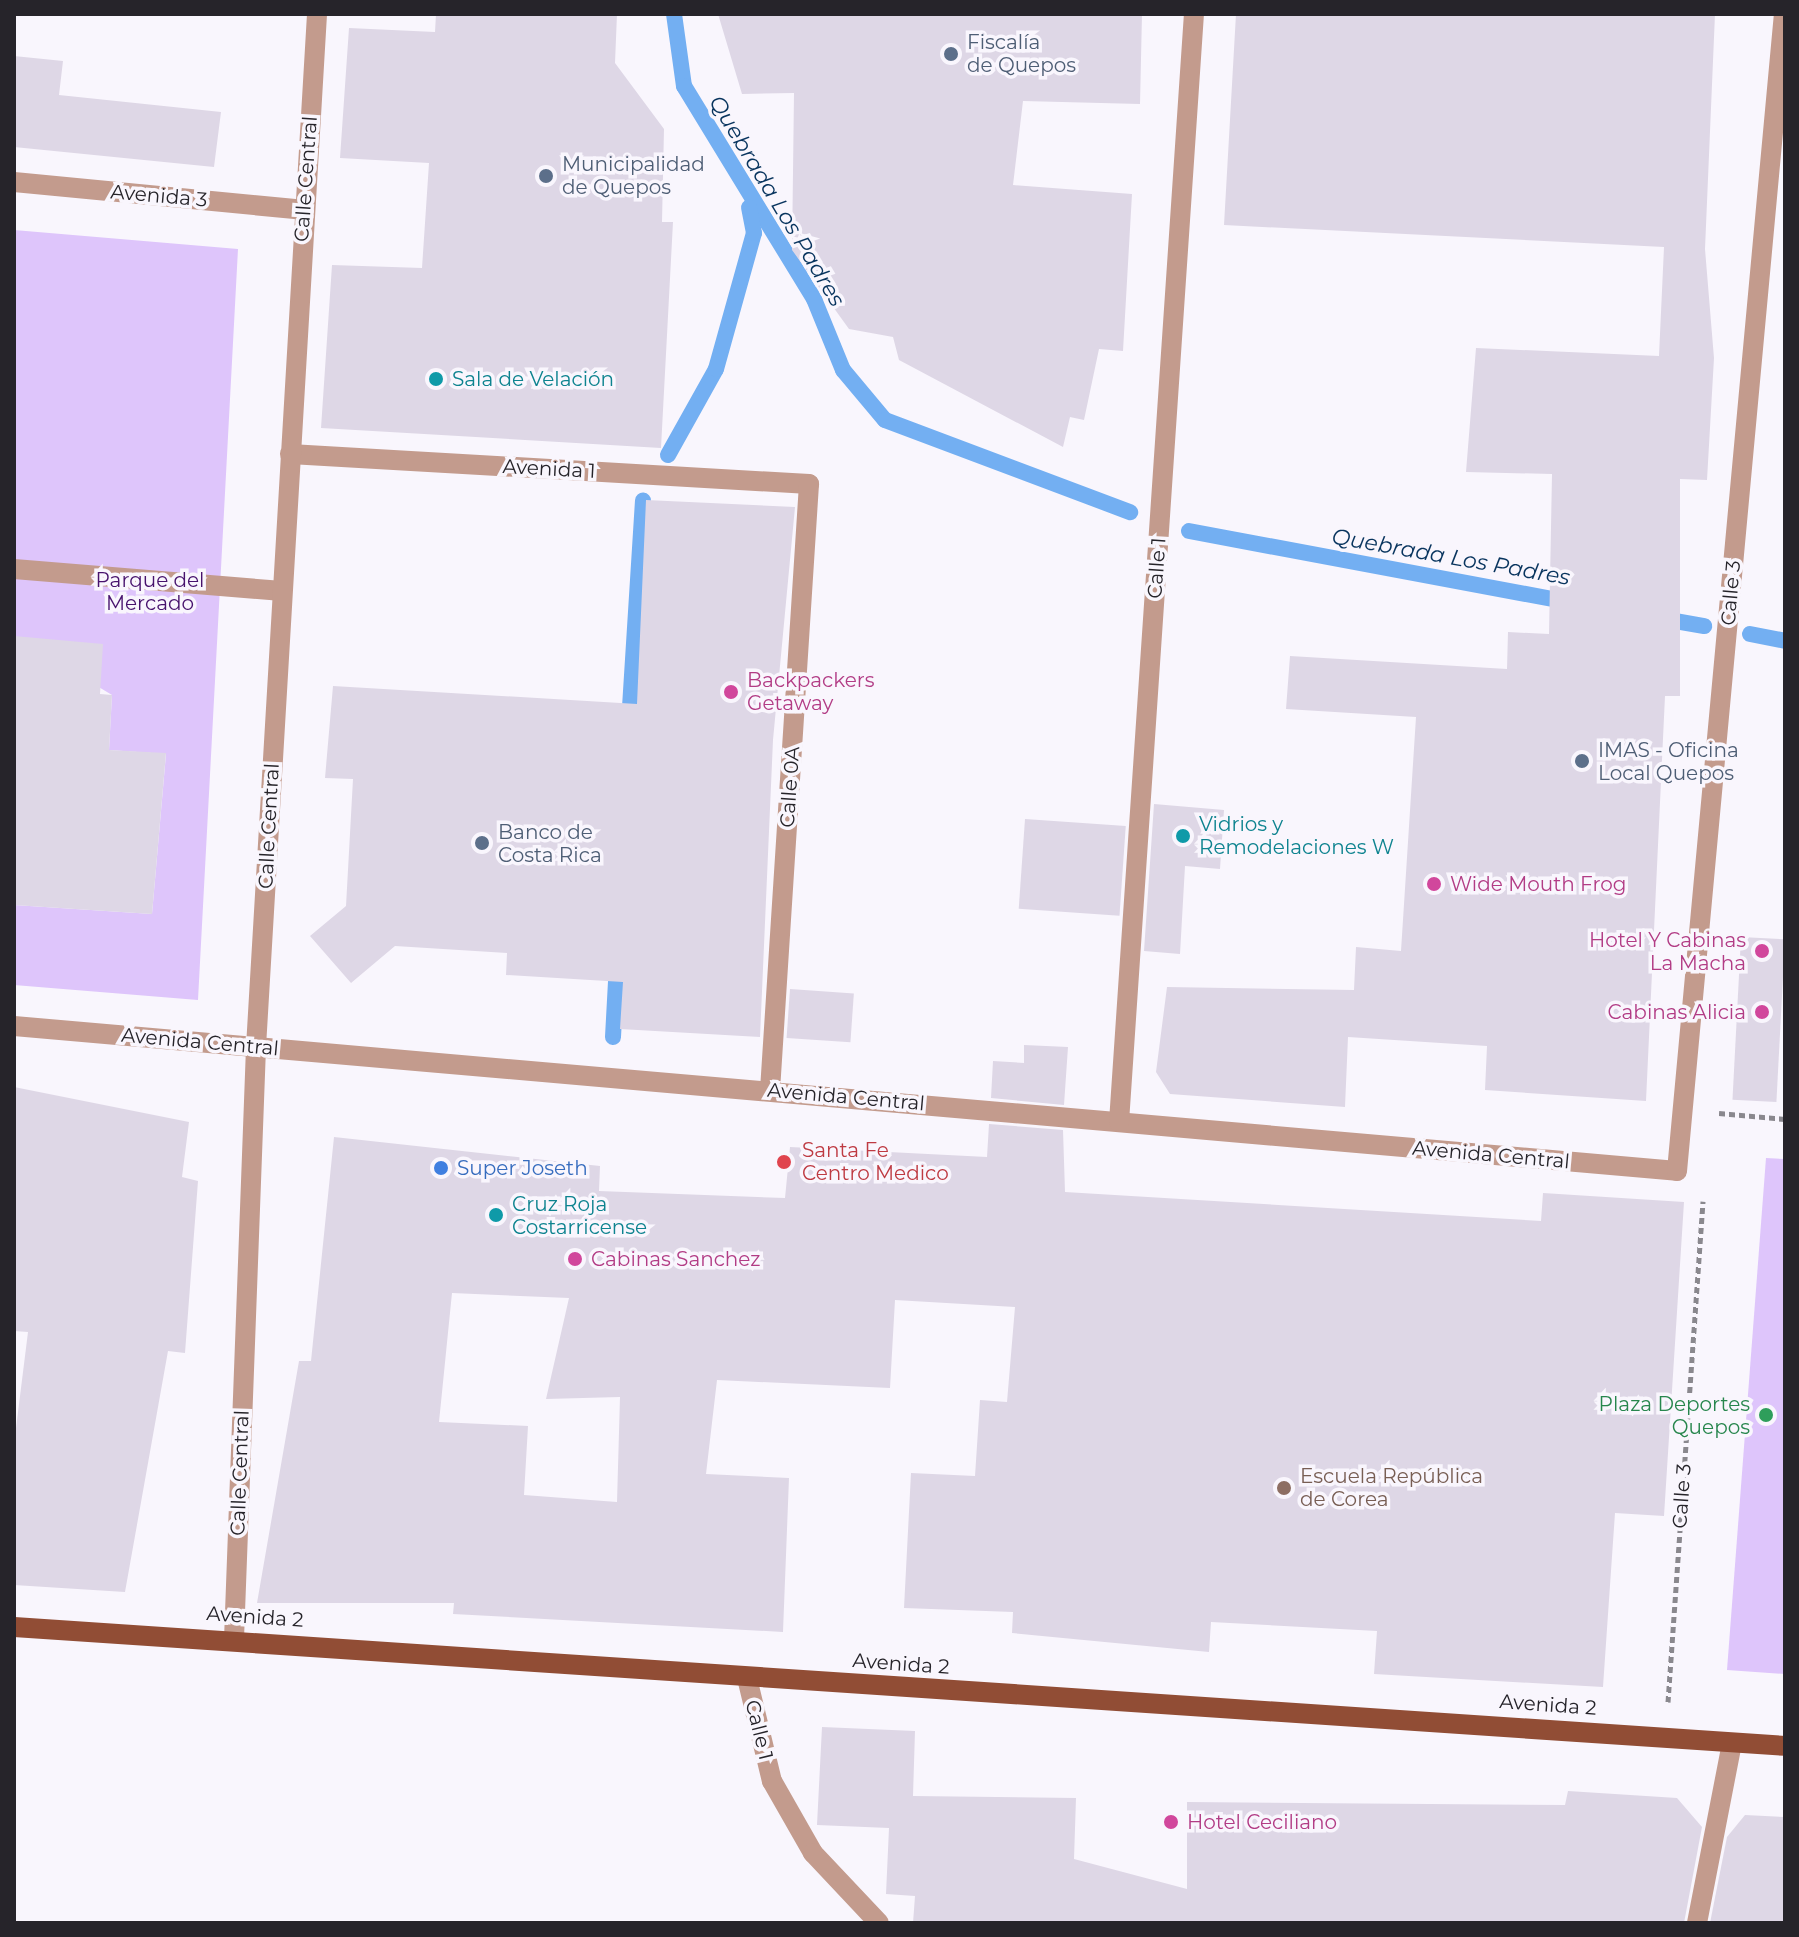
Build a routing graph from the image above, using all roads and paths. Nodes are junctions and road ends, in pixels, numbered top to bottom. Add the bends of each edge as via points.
1 (317, 14) edge
2 (1194, 14) edge
3 (1784, 14) edge
4 (14, 182) edge
5 (303, 210) junction
6 (290, 454) junction
7 (809, 484) joint
8 (14, 569) edge
9 (282, 591) junction
10 (14, 1026) edge
11 (256, 1047) junction
12 (770, 1090) junction
13 (1682, 1112) junction
14 (1785, 1119) edge
15 (1119, 1122) junction
16 (1677, 1171) joint
17 (1704, 1190) dead end
18 (14, 1627) edge
19 (234, 1639) junction
20 (747, 1678) junction
21 (1665, 1736) junction
22 (1732, 1743) junction
23 (1785, 1746) edge
24 (879, 1923) edge
25 (1697, 1923) edge

1 - 5 street, Calle Central
2 - 15 street, Calle 1
3 - 13 street, Calle 3
4 - 5 street, Avenida 3
5 - 6 street, Calle Central
6 - 7 street, Avenida 1
6 - 9 street, Calle Central
7 - 12 street, Calle 0A
8 - 9 street
9 - 11 street, Calle Central
10 - 11 street, Avenida Central
11 - 12 street, Avenida Central
11 - 19 street, Calle Central
12 - 15 street, Avenida Central
13 - 14 path
13 - 16 street, Calle 3
15 - 16 street, Avenida Central
17 - 21 path, Calle 3
18 - 19 main road, Avenida 2
19 - 20 main road, Avenida 2
20 - 21 main road, Avenida 2
20 - 24 street, Calle 1 via 772,1781 813,1853
21 - 22 main road, Avenida 2
22 - 23 main road, Avenida 2
22 - 25 street

